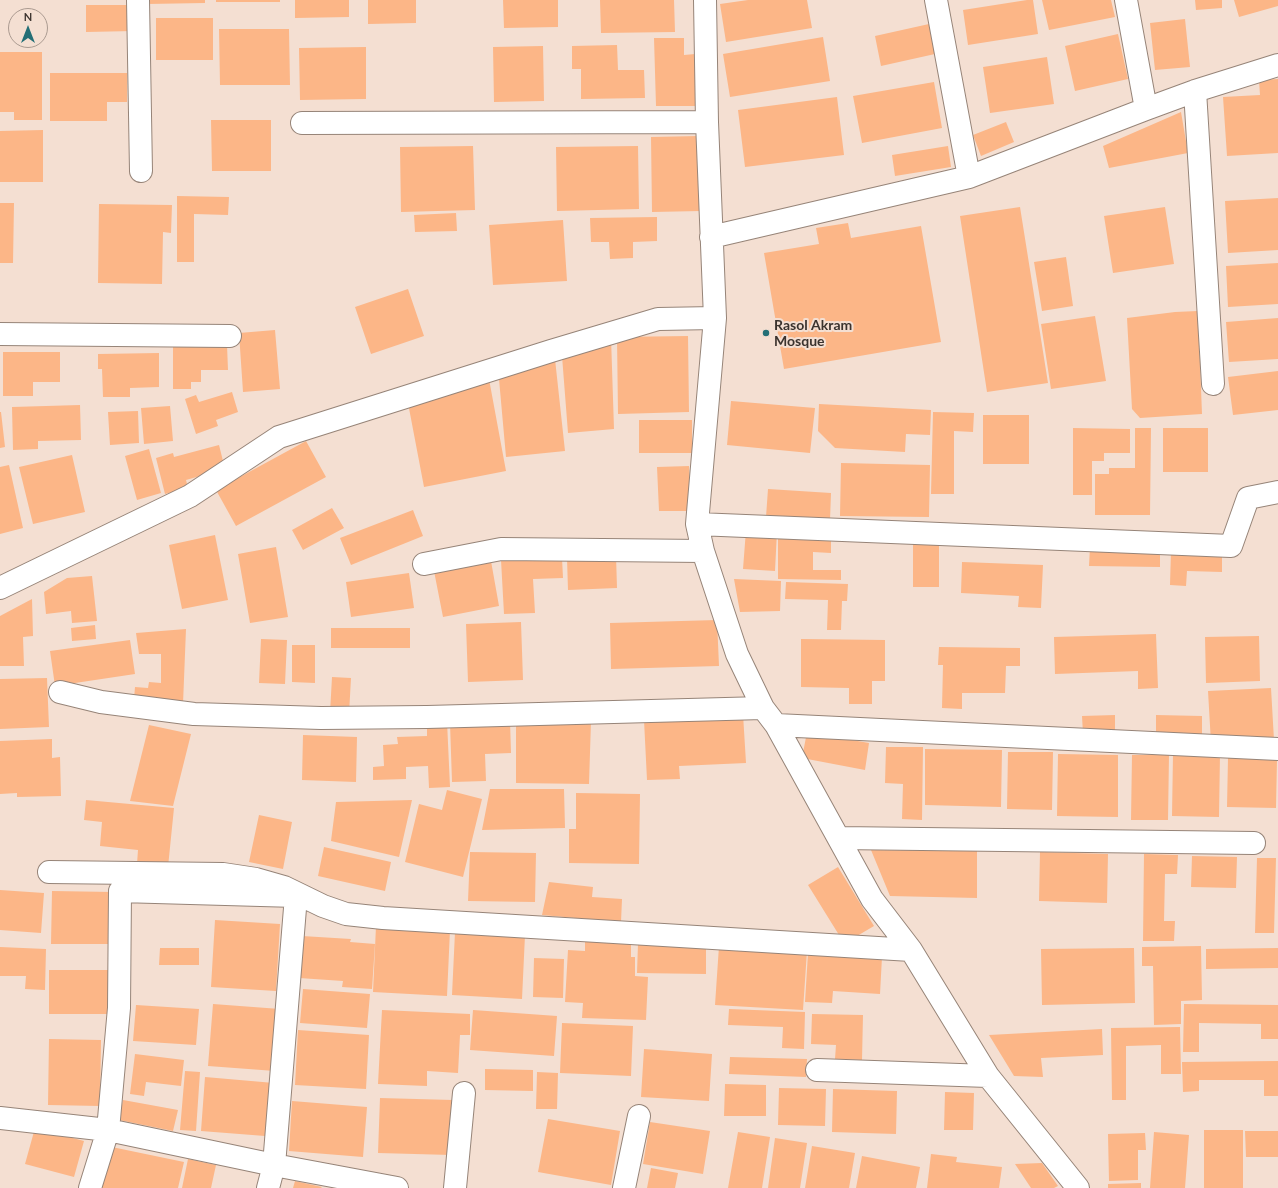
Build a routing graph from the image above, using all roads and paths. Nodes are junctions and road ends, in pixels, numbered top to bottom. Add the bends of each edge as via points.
1 (138, 0) edge
2 (705, 0) edge
3 (936, 0) edge
4 (1126, 0) edge
5 (1278, 65) edge
6 (1195, 91) junction
7 (1146, 109) junction
8 (707, 122) junction
9 (302, 123) dead end
10 (141, 171) dead end
11 (969, 177) junction
12 (711, 237) junction
13 (714, 318) junction
14 (0, 334) edge
15 (230, 336) dead end
16 (1213, 384) dead end
17 (1278, 492) edge
18 (697, 524) junction
19 (703, 551) junction
20 (424, 564) dead end
21 (0, 588) edge
22 (60, 692) dead end
23 (763, 708) junction
24 (776, 725) junction
25 (1278, 749) edge
26 (838, 838) junction
27 (1254, 843) dead end
28 (49, 872) dead end
29 (910, 950) junction
30 (817, 1070) dead end
31 (988, 1076) junction
32 (464, 1093) dead end
33 (639, 1116) dead end
34 (0, 1118) edge
35 (108, 1130) junction
36 (274, 1165) junction
37 (90, 1188) edge
38 (268, 1188) edge
39 (397, 1188) edge
40 (455, 1188) edge
41 (624, 1188) edge
42 (1078, 1188) edge

1 - 10 street
2 - 8 street
3 - 11 street
4 - 7 street
5 - 6 street
6 - 7 street
6 - 16 street
7 - 11 street
8 - 9 street
8 - 12 street
11 - 12 street
12 - 13 street
13 - 18 street
13 - 21 street via 658,319 279,437 190,496
14 - 15 street
17 - 18 street via 1248,498 1231,546
18 - 19 street
19 - 20 street via 502,549
19 - 23 street via 737,654
22 - 23 street via 101,702 194,714 321,718
23 - 24 street
24 - 25 street
24 - 26 street
26 - 27 street
26 - 29 street via 872,899
28 - 29 street via 223,874 284,887 322,906 346,914 383,918
29 - 31 street
30 - 31 street
31 - 42 street
32 - 40 street
33 - 41 street
34 - 35 street
35 - 36 street
35 - 36 street via 119,1008 120,892 296,896
35 - 37 street
36 - 38 street
36 - 39 street

